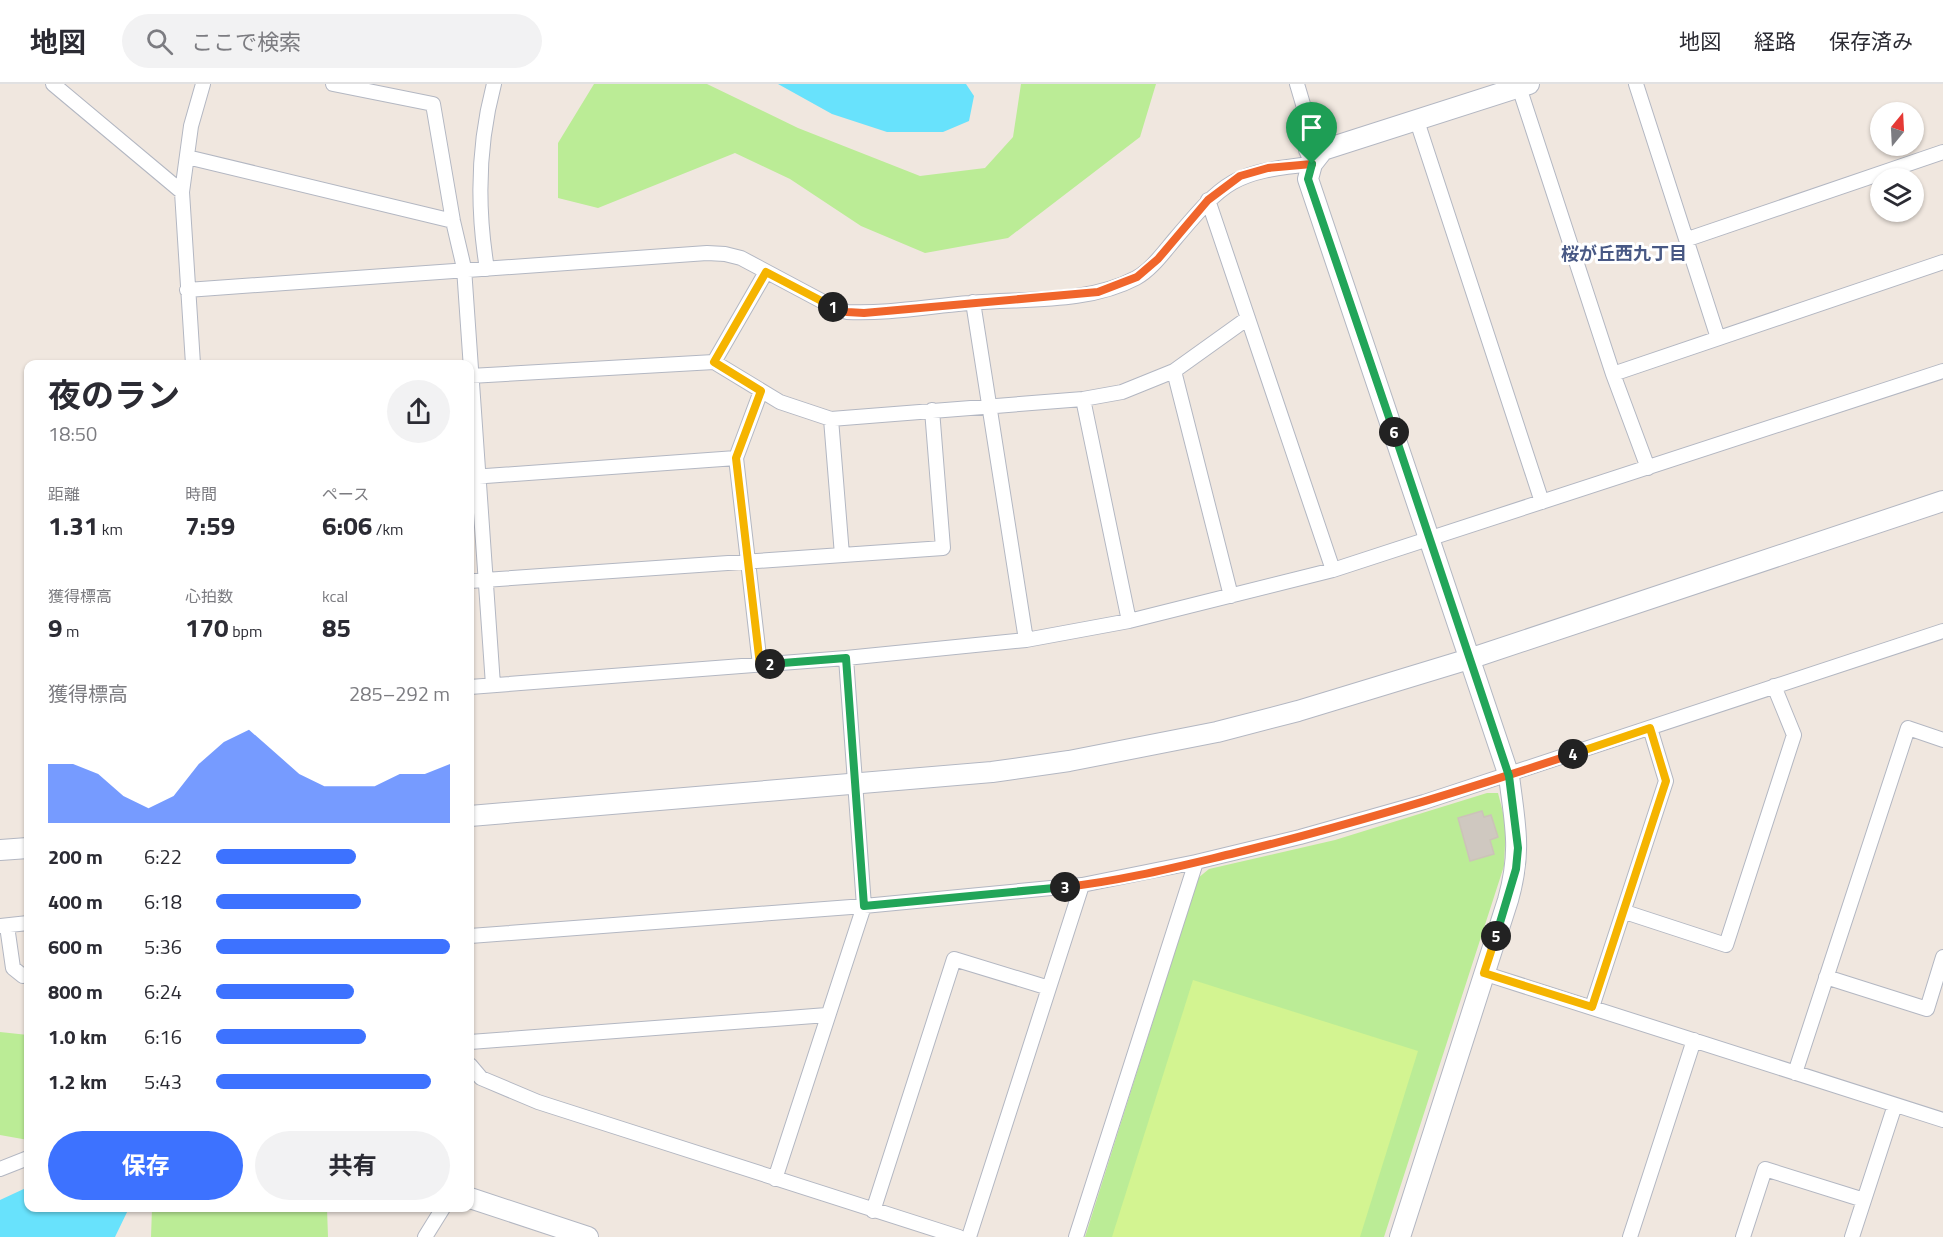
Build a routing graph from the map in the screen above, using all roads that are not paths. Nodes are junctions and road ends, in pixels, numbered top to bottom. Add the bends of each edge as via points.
1 (53, 84) edge
2 (203, 84) edge
3 (333, 84) edge
4 (494, 84) edge
5 (1297, 84) edge
6 (1636, 84) edge
7 (1524, 86) edge
8 (1417, 121) junction
9 (1943, 152) edge
10 (187, 157) junction
11 (1312, 164) junction
12 (182, 192) junction
13 (1208, 200) junction
14 (453, 221) junction
15 (1688, 239) junction
16 (1943, 262) edge
17 (465, 268) junction
18 (487, 269) junction
19 (766, 272) junction
20 (187, 290) junction
21 (973, 302) junction
22 (1248, 318) junction
23 (1718, 338) junction
24 (193, 360) edge
25 (470, 360) edge
26 (714, 362) junction
27 (1174, 371) junction
28 (1943, 371) edge
29 (1613, 374) junction
30 (474, 376) edge
31 (761, 391) junction
32 (1083, 399) junction
33 (990, 404) junction
34 (932, 410) junction
35 (831, 419) junction
36 (736, 458) junction
37 (1648, 468) junction
38 (474, 477) edge
39 (1943, 501) edge
40 (1542, 502) junction
41 (1430, 538) junction
42 (842, 555) junction
43 (747, 561) junction
44 (1333, 570) junction
45 (486, 580) junction
46 (474, 581) edge
47 (1231, 596) junction
48 (1129, 621) junction
49 (1943, 631) edge
50 (1026, 640) junction
51 (846, 658) junction
52 (1469, 659) junction
53 (760, 665) junction
54 (493, 685) junction
55 (1774, 686) junction
56 (474, 687) edge
57 (1650, 728) junction
58 (1943, 740) edge
59 (1509, 776) junction
60 (855, 785) junction
61 (474, 816) edge
62 (24, 848) edge
63 (0, 850) edge
64 (1196, 862) junction
65 (1082, 885) junction
66 (864, 906) junction
67 (1624, 912) junction
68 (24, 923) edge
69 (3, 926) edge
70 (474, 936) edge
71 (1943, 957) edge
72 (1484, 973) junction
73 (24, 976) edge
74 (1826, 976) junction
75 (1049, 988) junction
76 (1592, 1007) junction
77 (827, 1015) junction
78 (1694, 1040) junction
79 (474, 1041) edge
80 (474, 1070) edge
81 (1795, 1073) junction
82 (1895, 1105) junction
83 (1943, 1120) edge
84 (24, 1160) edge
85 (0, 1169) edge
86 (776, 1179) junction
87 (474, 1199) edge
88 (1864, 1200) junction
89 (873, 1211) junction
90 (441, 1212) edge
91 (425, 1237) edge
92 (588, 1237) edge
93 (959, 1237) edge
94 (969, 1237) edge
95 (1076, 1237) edge
96 (1400, 1237) edge
97 (1630, 1237) edge
98 (1743, 1237) edge
99 (1852, 1237) edge

1 - 12 street
2 - 10 street
3 - 14 street via 433,104
4 - 18 street via 484,123 480,215
5 - 11 street via 1305,111 1306,150
6 - 15 street
7 - 8 street
7 - 29 street
8 - 11 street via 1323,150
8 - 40 street
9 - 15 street
10 - 12 street
10 - 14 street
11 - 13 street via 1268,168 1240,176
11 - 41 street via 1308,179
12 - 20 street
13 - 21 street via 1158,259 1137,277 1098,292
13 - 22 street
14 - 17 street
15 - 23 street
16 - 23 street
17 - 18 street
17 - 20 street
17 - 25 street
18 - 19 street via 706,253 741,258
19 - 21 street via 847,312
19 - 26 street
20 - 24 street
21 - 33 street
22 - 27 street
22 - 44 street
23 - 29 street
26 - 30 street
26 - 31 street
27 - 32 street via 1122,392
27 - 47 street
28 - 37 street
29 - 37 street
31 - 35 street via 780,402
31 - 36 street
32 - 33 street
32 - 48 street
33 - 34 street
33 - 50 street
34 - 35 street
34 - 42 street via 943,548
35 - 42 street
36 - 38 street
36 - 43 street
37 - 40 street
38 - 45 street
39 - 52 street
40 - 41 street
41 - 44 street
41 - 52 street
42 - 43 street
43 - 45 street
43 - 53 street
44 - 47 street
45 - 46 street
45 - 54 street
47 - 48 street
48 - 50 street
49 - 55 street
50 - 51 street
51 - 53 street
51 - 60 street
52 - 59 street
52 - 60 street via 1216,732 1069,761
53 - 54 street
54 - 56 street
55 - 57 street
55 - 67 street via 1794,735 1726,945
57 - 59 street
57 - 67 street via 1666,781
58 - 74 street via 1908,728
59 - 64 street via 1300,837
59 - 72 street via 1518,848 1516,869
60 - 61 street
60 - 66 street
62 - 63 street
64 - 65 street
64 - 95 street
65 - 66 street
65 - 75 street
66 - 70 street
66 - 77 street
67 - 76 street
68 - 69 street
69 - 73 street via 13,968
71 - 74 street via 1927,1009
72 - 76 street
72 - 96 street
74 - 81 street
75 - 89 street via 954,959
75 - 94 street
76 - 78 street
77 - 79 street
77 - 86 street
78 - 81 street
78 - 97 street
80 - 86 street via 481,1078 538,1102
81 - 82 street
82 - 83 street
82 - 88 street
84 - 85 street
86 - 89 street
87 - 92 street
88 - 98 street via 1766,1168
88 - 99 street
89 - 93 street
90 - 91 street

